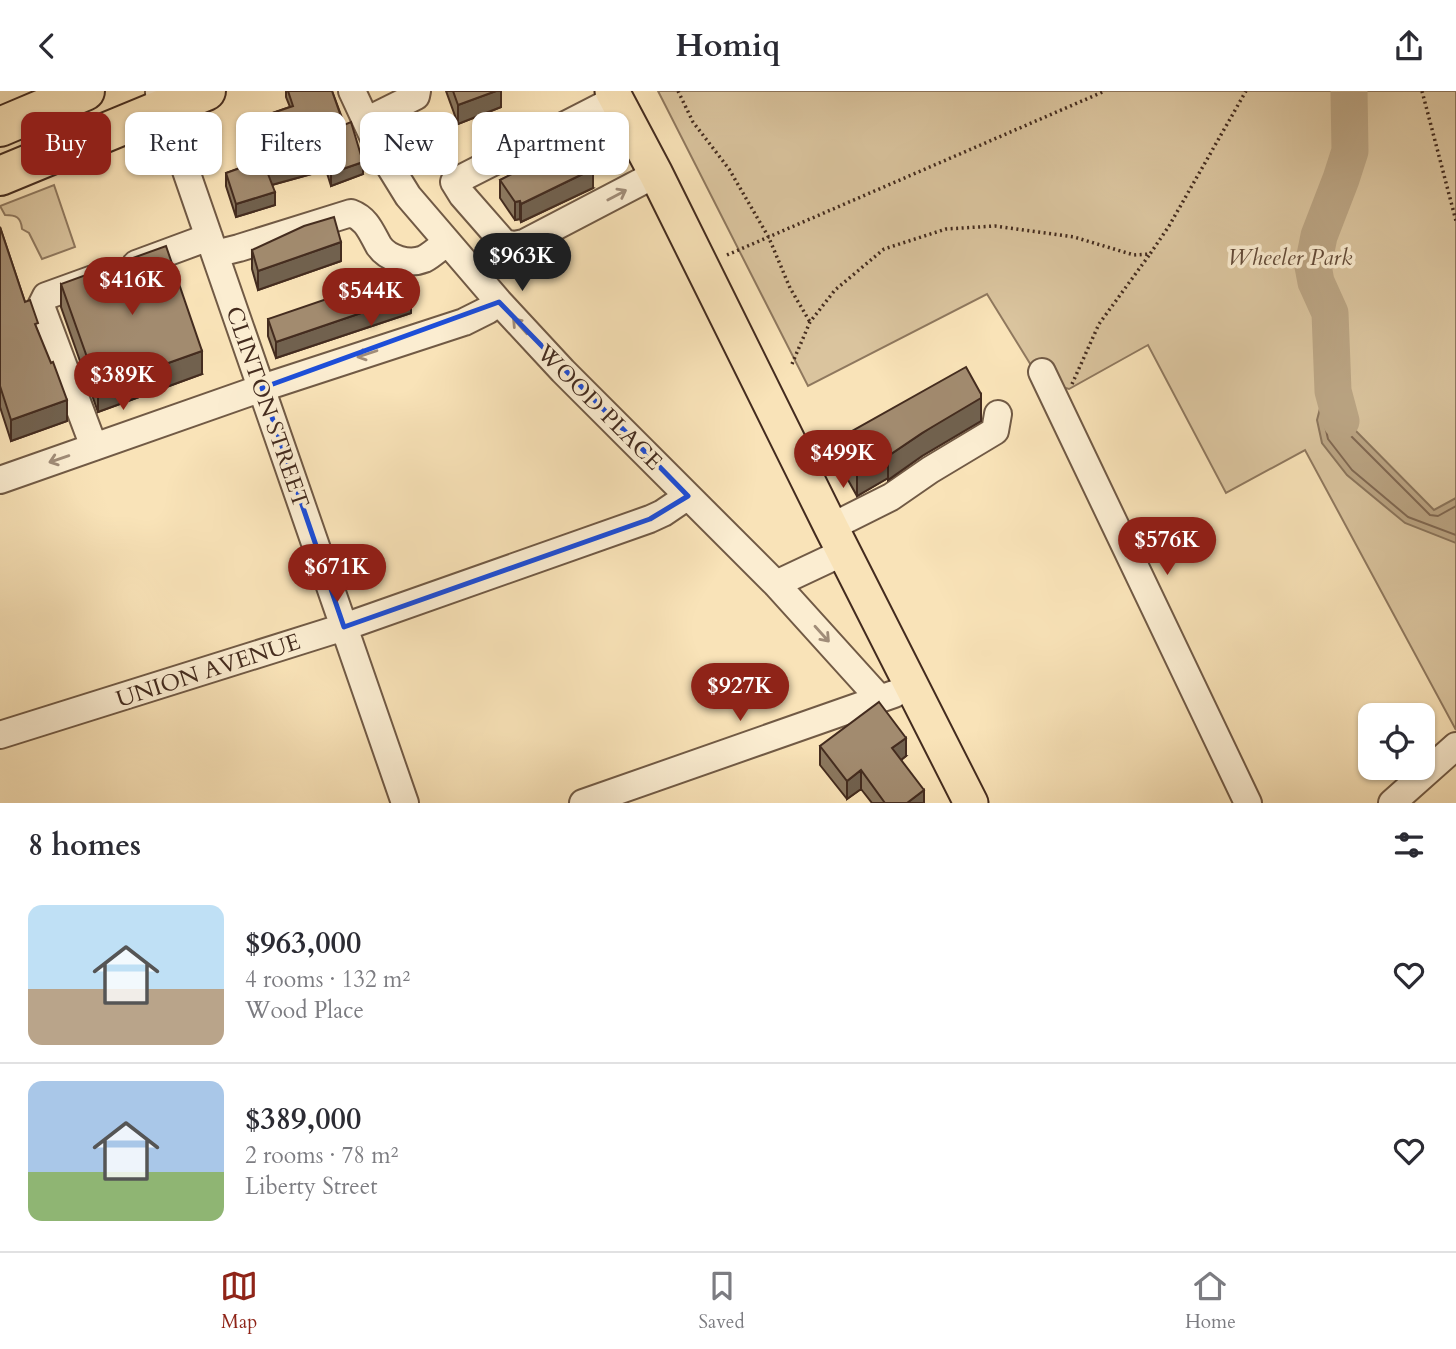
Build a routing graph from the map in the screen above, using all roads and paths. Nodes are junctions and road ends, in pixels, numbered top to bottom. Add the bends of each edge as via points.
1 (85, 91) edge
2 (206, 91) edge
3 (352, 91) edge
4 (417, 91) edge
5 (678, 91) edge
6 (1105, 91) edge
7 (1246, 91) edge
8 (1422, 91) edge
9 (614, 95) edge
10 (161, 99) edge
11 (362, 112) edge
12 (384, 112) edge
13 (584, 112) edge
14 (6, 125) edge
15 (472, 174) edge
16 (656, 174) junction
17 (395, 175) edge
18 (486, 175) edge
19 (0, 176) edge
20 (454, 182) junction
21 (414, 203) junction
22 (579, 215) junction
23 (1456, 221) edge
24 (769, 238) junction
25 (447, 242) junction
26 (212, 246) junction
27 (1150, 254) junction
28 (727, 255) dead end
29 (499, 302) junction
30 (810, 321) junction
31 (792, 364) dead end
32 (1042, 372) dead end
33 (262, 388) junction
34 (1069, 390) dead end
35 (998, 414) dead end
36 (94, 447) junction
37 (0, 480) edge
38 (688, 496) junction
39 (837, 539) junction
40 (776, 584) junction
41 (344, 627) junction
42 (913, 688) junction
43 (880, 699) junction
44 (0, 735) edge
45 (1456, 746) edge
46 (405, 803) edge
47 (583, 803) edge
48 (971, 803) edge
49 (1248, 803) edge
50 (1392, 803) edge

1 - 14 highway
2 - 10 highway
3 - 11 street, WOOD PLACE
4 - 12 street via 416,96
5 - 24 path
6 - 24 path
7 - 27 path
8 - 23 path
9 - 13 street
9 - 16 main road
10 - 19 highway
10 - 26 street, CLINTON STREET
15 - 20 street
22 -> 16 street
16 - 39 main road
17 - 21 street, WOOD PLACE
18 - 22 street via 482,194 507,228 517,232 556,213
20 - 21 street
20 - 22 street via 504,243 524,243
21 - 25 street, WOOD PLACE
24 - 28 path
24 - 30 path
25 - 26 street via 424,259 400,260 387,254 372,230 351,213 239,248
25 - 29 street, WOOD PLACE
26 - 33 street, CLINTON STREET
26 - 36 street via 162,255 46,296 41,306
27 - 30 path via 1134,255 1074,237 995,226 946,229 884,249 835,290
27 - 34 path via 1099,324
29 -> 33 street via 464,322
38 -> 29 street, WOOD PLACE
30 - 31 path
32 - 49 street
33 - 36 street
33 - 41 street, CLINTON STREET
35 - 39 street via 995,431 930,470
36 -> 37 street
38 - 40 street, WOOD PLACE
38 - 41 street, UNION AVENUE via 650,519
39 - 40 street
39 - 42 main road
40 -> 43 street, WOOD PLACE
41 - 44 street, UNION AVENUE
41 - 46 street, CLINTON STREET
42 - 43 street
42 - 48 main road
43 - 47 street
45 - 50 street

